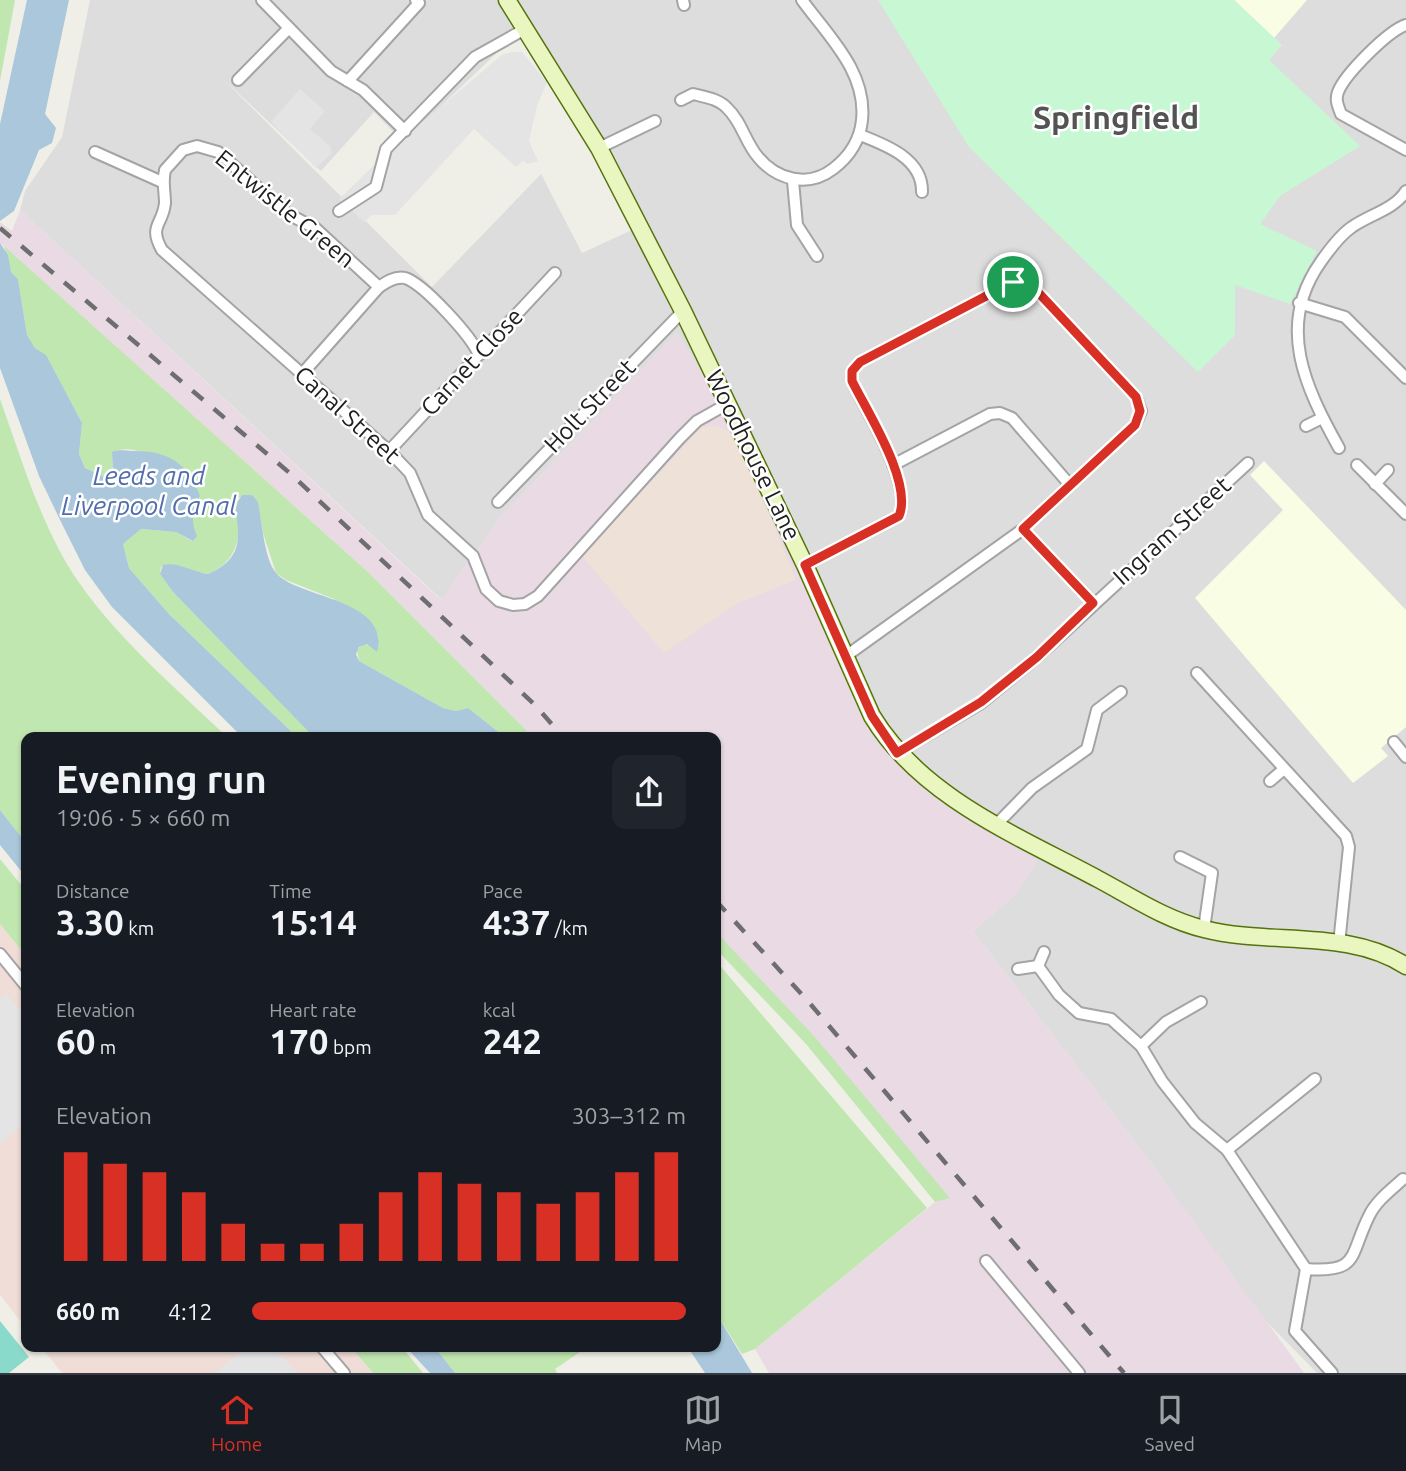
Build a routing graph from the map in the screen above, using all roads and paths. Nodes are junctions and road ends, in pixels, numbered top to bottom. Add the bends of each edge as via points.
1 (262, 0) edge
2 (416, 0) edge
3 (507, 0) edge
4 (802, 0) edge
5 (1406, 25) edge
6 (289, 28) junction
7 (525, 29) junction
8 (238, 80) dead end
9 (348, 81) junction
10 (691, 82) dead end
11 (693, 94) junction
12 (681, 100) dead end
13 (655, 121) dead end
14 (405, 131) junction
15 (860, 135) junction
16 (599, 148) junction
17 (1406, 150) edge
18 (95, 152) dead end
19 (793, 181) junction
20 (162, 182) junction
21 (925, 183) dead end
22 (1405, 195) edge
23 (339, 211) dead end
24 (817, 256) dead end
25 (555, 273) dead end
26 (379, 287) junction
27 (1299, 303) junction
28 (683, 311) junction
29 (478, 355) junction
30 (302, 374) junction
31 (1406, 378) edge
32 (729, 403) junction
33 (1322, 418) junction
34 (1306, 426) dead end
35 (1339, 448) dead end
36 (389, 451) junction
37 (1248, 463) dead end
38 (893, 465) junction
39 (1357, 465) dead end
40 (1388, 470) dead end
41 (1375, 484) junction
42 (1070, 485) junction
43 (498, 502) dead end
44 (1406, 514) edge
45 (1023, 529) junction
46 (805, 565) junction
47 (1093, 603) junction
48 (846, 656) junction
49 (1197, 673) dead end
50 (1121, 692) dead end
51 (1394, 742) dead end
52 (897, 753) junction
53 (1406, 757) edge
54 (1284, 769) junction
55 (1270, 781) dead end
56 (996, 825) junction
57 (1180, 857) dead end
58 (1204, 929) junction
59 (1339, 944) junction
60 (1044, 952) dead end
61 (0, 954) edge
62 (1038, 966) junction
63 (1406, 966) edge
64 (1018, 968) dead end
65 (21, 980) edge
66 (1201, 1002) dead end
67 (1141, 1046) junction
68 (1315, 1079) dead end
69 (1227, 1150) junction
70 (1403, 1179) dead end
71 (986, 1261) dead end
72 (1306, 1269) junction
73 (326, 1352) edge
74 (344, 1373) edge
75 (1079, 1373) edge
76 (1332, 1373) edge

1 - 6 street
2 - 9 street via 419,3
3 - 7 main road, Woodhouse Lane
4 - 15 street via 861,86
5 - 17 street via 1374,48 1338,91 1337,102 1341,114
6 - 8 street
6 - 9 street via 331,71
7 - 14 street via 475,57
7 - 16 main road, Woodhouse Lane
9 - 14 street
10 - 11 street
11 - 12 street
11 - 19 street via 726,106 757,157
13 - 16 street
14 - 23 street via 386,149 376,187
15 - 19 street via 844,160 829,172
15 - 21 street via 906,158
16 - 28 main road, Woodhouse Lane
18 - 20 street
19 - 24 street via 797,225
20 - 26 street, Entwistle Green via 165,170 183,150 197,146 218,152 288,214 316,229
20 - 30 street, Canal Street via 164,204 155,238 162,250
22 - 27 street via 1351,227 1328,251
25 - 29 street, Carnet Close
26 - 29 street via 390,279 403,278 418,287 474,341
26 - 30 street
27 - 31 street via 1345,317 1396,360
27 - 33 street via 1299,357
28 - 32 main road, Woodhouse Lane
28 - 43 street, Holt Street
29 - 36 street, Carnet Close
30 - 36 street, Canal Street
32 - 36 street, Canal Street via 688,429 538,596 525,604 499,601 486,589 473,556 428,515 410,473
32 - 46 main road, Woodhouse Lane
33 - 34 street
33 - 35 street
37 - 47 street, Ingram Street
38 - 42 street via 1000,413 1012,418
38 - 42 street via 852,381 852,371 860,362 1013,282 1026,282 1136,397 1140,411 1135,425
38 - 46 street via 904,504 899,516
39 - 41 street
40 - 41 street
41 - 44 street
42 - 45 street
45 - 47 street
45 - 48 street
46 - 48 main road, Woodhouse Lane
47 - 52 street, Ingram Street via 981,702
48 - 52 main road, Woodhouse Lane via 872,716
49 - 54 street
50 - 56 street via 1097,710 1087,749 1032,788
51 - 53 street
52 - 56 main road, Woodhouse Lane
54 - 55 street
54 - 59 street via 1348,839
56 - 58 main road, Woodhouse Lane via 1166,915
57 - 58 street via 1212,873
58 - 59 main road, Woodhouse Lane
59 - 63 main road, Woodhouse Lane via 1380,952
60 - 62 street
61 - 65 street
62 - 64 street
62 - 67 street via 1079,1013 1111,1019
66 - 67 street via 1166,1022
67 - 69 street via 1195,1123
68 - 69 street
69 - 72 street
70 - 72 street via 1369,1216 1347,1264 1332,1271
71 - 75 street
72 - 76 street via 1295,1331
73 - 74 street

